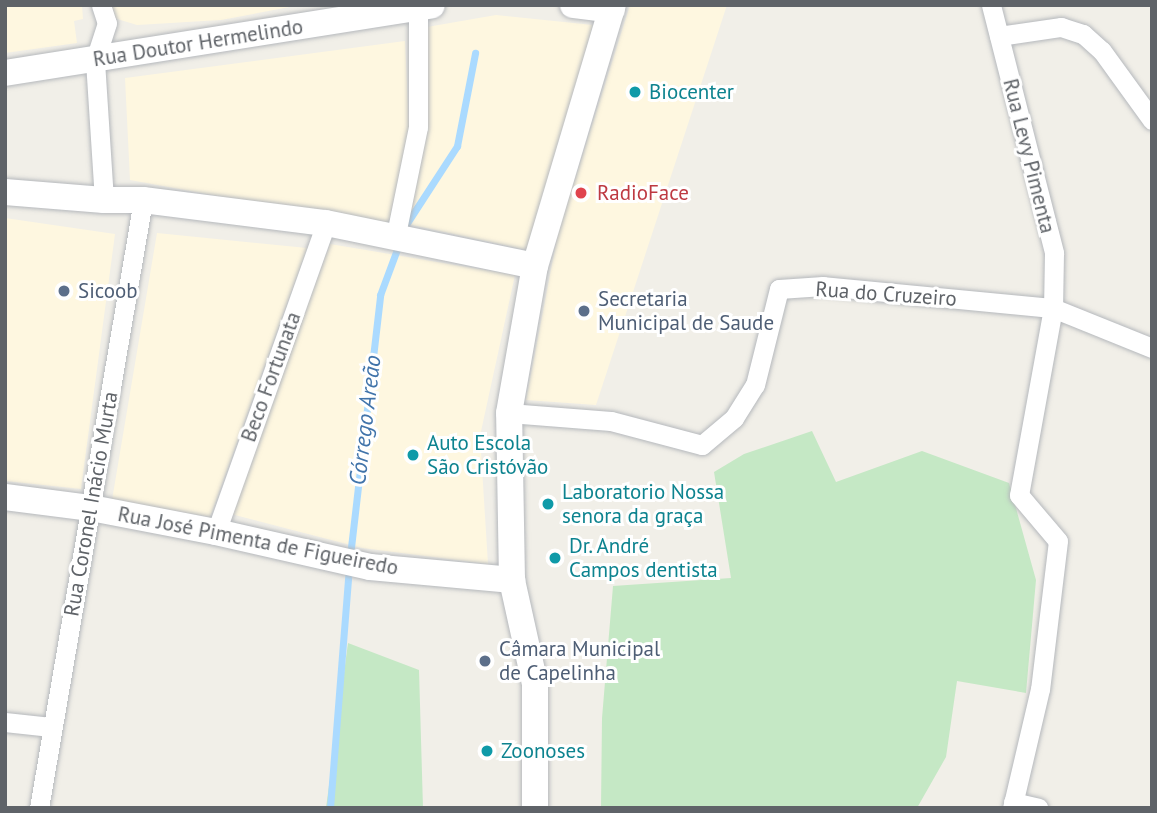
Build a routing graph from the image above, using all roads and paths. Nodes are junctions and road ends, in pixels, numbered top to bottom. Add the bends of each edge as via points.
1 (101, 5) edge
2 (573, 5) edge
3 (991, 5) edge
4 (425, 7) edge
5 (612, 8) edge
6 (333, 13) edge
7 (999, 36) junction
8 (95, 61) junction
9 (5, 73) edge
10 (1152, 120) edge
11 (5, 192) edge
12 (104, 200) junction
13 (143, 200) junction
14 (326, 223) junction
15 (403, 240) junction
16 (535, 267) junction
17 (1054, 309) junction
18 (1152, 348) edge
19 (509, 413) junction
20 (5, 497) edge
21 (92, 508) junction
22 (216, 532) junction
23 (512, 580) junction
24 (5, 722) edge
25 (51, 727) junction
26 (1012, 805) edge
27 (39, 808) edge
28 (535, 808) edge
29 (1038, 808) edge

1 - 8 street via 107,23
2 - 5 street
3 - 7 street, Rua Levy Pimenta
4 - 6 street, Rua Doutor Hermelindo
4 - 15 street via 418,127
5 - 16 street
6 - 8 street, Rua Doutor Hermelindo
7 - 10 street via 1060,27 1083,34 1102,51
7 - 17 street, Rua Levy Pimenta via 1054,253
8 - 9 street, Rua Doutor Hermelindo
8 - 12 street
11 - 12 street
12 - 13 street
13 - 14 street
13 - 21 street, Rua Coronel Inácio Murta
14 - 15 street
14 - 22 street, Beco Fortunata
15 - 16 street
16 - 19 street
17 - 18 street, Rua do Cruzeiro
17 - 19 street, Rua do Cruzeiro via 823,286 779,289 755,385 734,418 702,445 611,421
17 - 26 street, Rua Levy Pimenta via 1019,495 1058,541 1040,689
19 - 23 street
20 - 21 street, Rua José Pimenta de Figueiredo
21 - 22 street, Rua José Pimenta de Figueiredo
21 - 25 street, Rua Coronel Inácio Murta
22 - 23 street, Rua José Pimenta de Figueiredo via 370,567
23 - 28 street via 535,684
24 - 25 street
25 - 27 street, Rua Coronel Inácio Murta
26 - 29 street

